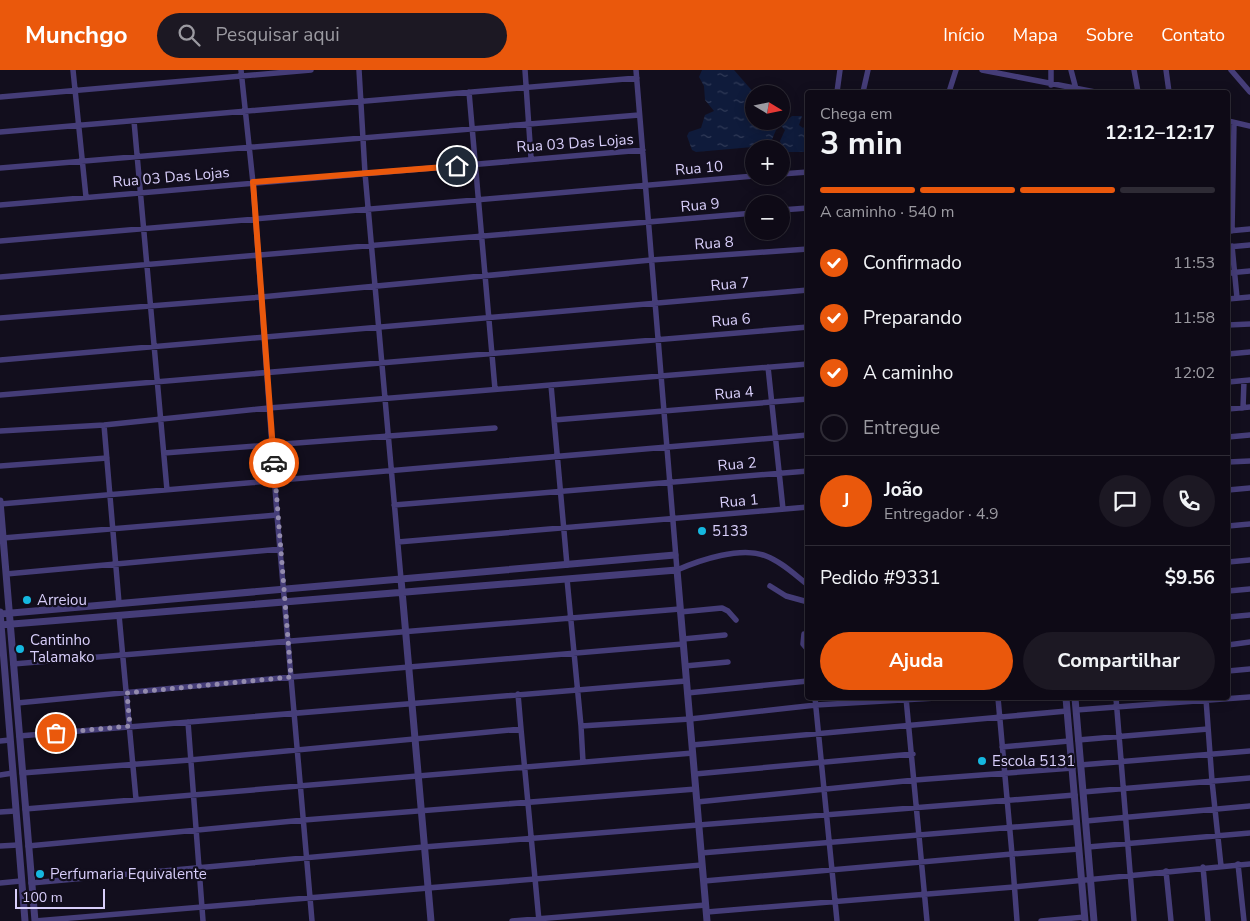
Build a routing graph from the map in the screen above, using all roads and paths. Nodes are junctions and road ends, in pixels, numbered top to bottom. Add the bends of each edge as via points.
1 (74, 70) edge
2 (311, 70) edge
3 (359, 70) edge
4 (525, 70) edge
5 (636, 70) edge
6 (840, 70) edge
7 (868, 70) edge
8 (956, 70) edge
9 (982, 70) edge
10 (1051, 70) edge
11 (1071, 70) edge
12 (1134, 70) edge
13 (1166, 70) edge
14 (1231, 70) edge
15 (990, 71) edge
16 (242, 73) edge
17 (637, 78) junction
18 (1053, 85) junction
19 (526, 88) junction
20 (1076, 89) junction
21 (837, 90) edge
22 (863, 90) edge
23 (950, 90) edge
24 (1055, 90) edge
25 (1082, 90) edge
26 (1138, 90) edge
27 (1169, 90) edge
28 (76, 91) junction
29 (469, 92) junction
30 (1250, 92) edge
31 (0, 97) edge
32 (361, 102) junction
33 (245, 112) junction
34 (639, 115) junction
35 (134, 121) junction
36 (1231, 122) edge
37 (528, 124) junction
38 (79, 126) junction
39 (1250, 126) edge
40 (472, 128) junction
41 (0, 132) edge
42 (363, 137) junction
43 (249, 146) junction
44 (643, 150) junction
45 (138, 157) junction
46 (531, 158) junction
47 (82, 162) junction
48 (475, 164) junction
49 (0, 168) edge
50 (805, 172) edge
51 (365, 173) junction
52 (790, 173) edge
53 (745, 177) edge
54 (253, 182) junction
55 (646, 185) junction
56 (141, 192) junction
57 (86, 197) junction
58 (479, 199) junction
59 (0, 205) edge
60 (805, 208) edge
61 (368, 209) junction
62 (790, 209) edge
63 (745, 214) edge
64 (255, 220) junction
65 (648, 222) junction
66 (144, 229) junction
67 (1250, 229) edge
68 (1230, 231) edge
69 (482, 236) junction
70 (0, 241) edge
71 (372, 245) junction
72 (1250, 245) edge
73 (1230, 246) edge
74 (805, 249) edge
75 (257, 255) junction
76 (651, 260) junction
77 (147, 265) junction
78 (1250, 271) edge
79 (1235, 272) junction
80 (1230, 273) edge
81 (485, 276) junction
82 (0, 277) edge
83 (375, 285) junction
84 (805, 290) edge
85 (261, 297) junction
86 (1237, 298) junction
87 (1250, 298) edge
88 (1230, 299) edge
89 (655, 302) junction
90 (151, 305) junction
91 (487, 316) junction
92 (0, 318) edge
93 (1250, 324) edge
94 (379, 325) junction
95 (1230, 326) edge
96 (805, 327) edge
97 (264, 336) junction
98 (658, 339) junction
99 (155, 346) junction
100 (1250, 352) edge
101 (490, 353) junction
102 (1230, 354) edge
103 (0, 360) edge
104 (382, 363) junction
105 (805, 364) edge
106 (768, 367) junction
107 (266, 372) junction
108 (660, 376) junction
109 (1247, 381) edge
110 (1230, 382) edge
111 (158, 383) junction
112 (552, 385) junction
113 (495, 389) junction
114 (0, 395) edge
115 (385, 398) junction
116 (805, 399) edge
117 (772, 402) junction
118 (270, 408) junction
119 (1247, 408) edge
120 (1230, 409) edge
121 (663, 412) junction
122 (161, 418) junction
123 (554, 420) junction
124 (104, 425) junction
125 (495, 428) dead end
126 (0, 431) edge
127 (389, 434) junction
128 (805, 435) edge
129 (1250, 435) edge
130 (1230, 437) edge
131 (776, 438) junction
132 (272, 445) junction
133 (667, 446) junction
134 (164, 453) junction
135 (557, 456) junction
136 (107, 458) junction
137 (1250, 461) edge
138 (1230, 462) edge
139 (0, 466) edge
140 (392, 469) junction
141 (805, 471) edge
142 (779, 473) junction
143 (275, 480) junction
144 (669, 482) junction
145 (1250, 488) edge
146 (167, 490) junction
147 (1230, 490) edge
148 (561, 492) junction
149 (109, 494) junction
150 (0, 503) edge
151 (394, 505) junction
152 (805, 508) edge
153 (783, 509) junction
154 (277, 515) junction
155 (673, 520) junction
156 (1250, 524) edge
157 (1230, 526) edge
158 (564, 528) junction
159 (112, 530) junction
160 (3, 538) junction
161 (398, 542) junction
162 (281, 549) junction
163 (675, 555) junction
164 (1250, 560) edge
165 (1230, 562) edge
166 (567, 565) junction
167 (115, 566) junction
168 (677, 570) junction
169 (6, 574) junction
170 (401, 579) junction
171 (567, 579) junction
172 (805, 583) edge
173 (770, 586) dead end
174 (1250, 588) edge
175 (285, 590) junction
176 (1230, 591) edge
177 (402, 593) junction
178 (805, 601) edge
179 (119, 602) junction
180 (286, 602) junction
181 (680, 610) junction
182 (0, 613) edge
183 (9, 613) junction
184 (119, 615) junction
185 (1250, 615) edge
186 (1230, 617) edge
187 (570, 618) junction
188 (736, 620) dead end
189 (10, 624) junction
190 (1, 625) edge
191 (406, 632) junction
192 (804, 634) dead end
193 (725, 635) dead end
194 (289, 641) junction
195 (683, 642) junction
196 (1250, 642) edge
197 (1230, 644) edge
198 (805, 646) edge
199 (574, 653) junction
200 (123, 656) junction
201 (728, 662) dead end
202 (14, 664) junction
203 (2, 665) edge
204 (409, 666) junction
205 (685, 666) junction
206 (1250, 669) edge
207 (1230, 671) edge
208 (291, 677) junction
209 (686, 681) junction
210 (805, 681) edge
211 (577, 690) junction
212 (127, 693) junction
213 (687, 693) junction
214 (518, 694) junction
215 (1250, 697) edge
216 (1230, 698) edge
217 (816, 700) edge
218 (893, 700) edge
219 (906, 700) edge
220 (998, 700) edge
221 (1066, 700) edge
222 (1075, 700) edge
223 (1116, 700) edge
224 (1195, 700) edge
225 (1206, 700) edge
226 (17, 703) junction
227 (412, 703) junction
228 (4, 704) edge
229 (816, 706) junction
230 (1116, 707) junction
231 (1076, 710) junction
232 (1067, 712) junction
233 (295, 714) junction
234 (999, 718) junction
235 (690, 719) junction
236 (188, 722) junction
237 (130, 726) junction
238 (580, 726) junction
239 (910, 727) junction
240 (521, 729) junction
241 (1208, 729) junction
242 (819, 734) junction
243 (19, 736) junction
244 (1119, 737) junction
245 (415, 738) junction
246 (10, 740) junction
247 (1078, 740) junction
248 (0, 741) edge
249 (1069, 741) junction
250 (1002, 747) junction
251 (298, 749) junction
252 (692, 749) junction
253 (1250, 751) edge
254 (1210, 753) junction
255 (913, 754) junction
256 (190, 760) junction
257 (1121, 761) junction
258 (583, 762) junction
259 (822, 762) junction
260 (133, 764) junction
261 (1080, 765) junction
262 (526, 767) junction
263 (1072, 768) junction
264 (12, 773) junction
265 (22, 773) junction
266 (1004, 773) junction
267 (0, 774) edge
268 (694, 774) junction
269 (418, 775) junction
270 (1250, 778) edge
271 (915, 780) junction
272 (1212, 781) junction
273 (301, 785) junction
274 (1124, 788) junction
275 (696, 789) junction
276 (824, 790) junction
277 (1083, 792) junction
278 (192, 795) junction
279 (1075, 795) junction
280 (136, 799) junction
281 (1006, 800) junction
282 (697, 802) junction
283 (529, 803) junction
284 (1250, 806) edge
285 (918, 808) junction
286 (25, 809) junction
287 (1215, 809) junction
288 (15, 811) junction
289 (421, 811) junction
290 (0, 812) edge
291 (826, 815) junction
292 (1126, 816) junction
293 (304, 820) junction
294 (1086, 821) junction
295 (1077, 822) junction
296 (699, 825) junction
297 (1009, 826) junction
298 (195, 830) junction
299 (1250, 833) edge
300 (919, 834) junction
301 (1218, 836) junction
302 (531, 839) junction
303 (830, 842) junction
304 (1129, 842) junction
305 (18, 844) junction
306 (0, 846) edge
307 (28, 846) junction
308 (424, 847) junction
309 (1088, 847) junction
310 (1079, 849) junction
311 (702, 854) junction
312 (1012, 854) junction
313 (307, 859) junction
314 (923, 862) junction
315 (1238, 864) junction
316 (1250, 864) edge
317 (702, 865) junction
318 (1221, 866) junction
319 (198, 867) junction
320 (1203, 867) junction
321 (1166, 870) junction
322 (833, 871) junction
323 (1131, 875) junction
324 (535, 879) junction
325 (704, 880) junction
326 (1082, 880) junction
327 (1091, 880) junction
328 (22, 882) junction
329 (0, 883) edge
330 (31, 883) junction
331 (1014, 887) junction
332 (428, 888) junction
333 (925, 894) junction
334 (310, 896) junction
335 (835, 902) junction
336 (202, 906) junction
337 (706, 908) junction
338 (1085, 919) edge
339 (539, 920) edge
340 (25, 921) edge
341 (35, 921) edge
342 (203, 921) edge
343 (312, 921) edge
344 (431, 921) edge
345 (512, 921) edge
346 (707, 921) edge
347 (836, 921) edge
348 (928, 921) edge
349 (1017, 921) edge
350 (1042, 921) edge
351 (1094, 921) edge
352 (1134, 921) edge
353 (1171, 921) edge
354 (1208, 921) edge
355 (1244, 921) edge

1 - 28 street
2 - 16 street
3 - 32 street
4 - 19 street
5 - 17 street
6 - 21 street
7 - 22 street
8 - 23 street
9 - 15 street
10 - 18 street
11 - 20 street
12 - 26 street
13 - 27 street
14 - 30 street
15 - 18 street
16 - 28 street
16 - 33 street
17 - 19 street
17 - 34 street
18 - 20 street
18 - 24 street
19 - 29 street
19 - 37 street
20 - 25 street
28 - 31 street
28 - 38 street
29 - 32 street
29 - 40 street
32 - 33 street
32 - 42 street
33 - 35 street
33 - 43 street
34 - 37 street
34 - 44 street
35 - 38 street
35 - 45 street
36 - 39 street
36 - 68 street
37 - 40 street
37 - 46 street
38 - 41 street
38 - 47 street
40 - 42 street
40 - 48 street
42 - 43 street
42 - 51 street
43 - 45 street
43 - 54 street
44 - 46 street, Rua 03 Das Lojas
44 - 55 street
45 - 47 street
45 - 56 street
46 - 48 street, Rua 03 Das Lojas
47 - 49 street
47 - 57 street
48 - 51 street, Rua 03 Das Lojas
48 - 58 street
50 - 52 street
51 - 54 street, Rua 03 Das Lojas
51 - 61 street
53 - 55 street, Rua 10
54 - 56 street, Rua 03 Das Lojas
54 - 64 street
55 - 58 street, Rua 10
55 - 65 street
56 - 57 street, Rua 03 Das Lojas
56 - 66 street
57 - 59 street, Rua 03 Das Lojas
58 - 61 street, Rua 10
58 - 69 street
60 - 62 street
61 - 64 street, Rua 10
61 - 71 street
63 - 65 street, Rua 9
64 - 66 street, Rua 10
64 - 75 street
65 - 69 street, Rua 9
65 - 76 street
66 - 70 street, Rua 10
66 - 77 street
67 - 68 street
69 - 71 street, Rua 9
69 - 81 street
71 - 75 street, Rua 9
71 - 83 street
72 - 73 street
73 - 79 street
74 - 76 street, Rua 8
75 - 77 street, Rua 9
75 - 85 street
76 - 81 street, Rua 8
76 - 89 street
77 - 82 street, Rua 9
77 - 90 street
78 - 79 street
79 - 80 street
79 - 86 street
81 - 83 street, Rua 8
81 - 91 street
83 - 85 street, Rua 8
83 - 94 street
84 - 89 street, Rua 7
85 - 90 street, Rua 8
85 - 97 street
86 - 87 street
86 - 88 street
89 - 91 street, Rua 7
89 - 98 street
90 - 92 street, Rua 8
90 - 99 street
91 - 94 street, Rua 7
91 - 101 street
93 - 95 street
94 - 97 street, Rua 7
94 - 104 street
96 - 98 street, Rua 6
97 - 99 street, Rua 7
97 - 107 street
98 - 101 street, Rua 6
98 - 108 street
99 - 103 street, Rua 7
99 - 111 street
100 - 102 street
101 - 104 street, Rua 6
101 - 113 street
104 - 107 street, Rua 6
104 - 115 street
105 - 106 street
106 - 108 street
106 - 117 street
107 - 111 street, Rua 6
107 - 118 street
108 - 112 street
108 - 121 street
109 - 110 street
109 - 119 street
111 - 114 street, Rua 6
111 - 122 street
112 - 113 street
112 - 123 street
113 - 115 street
115 - 118 street
115 - 127 street
116 - 117 street, Rua 4
117 - 121 street, Rua 4
117 - 131 street
118 - 122 street
118 - 132 street
119 - 120 street
121 - 123 street, Rua 4
121 - 133 street
122 - 124 street
122 - 134 street
123 - 135 street
124 - 126 street
124 - 136 street
125 - 127 street
127 - 132 street
127 - 140 street
128 - 131 street
129 - 130 street
131 - 133 street
131 - 142 street
132 - 134 street
132 - 143 street
133 - 135 street
133 - 144 street
134 - 146 street
135 - 140 street
135 - 148 street
136 - 139 street
136 - 149 street
137 - 138 street
140 - 143 street
140 - 151 street
141 - 142 street, Rua 2
142 - 144 street, Rua 2
142 - 153 street
143 - 146 street
143 - 154 street
144 - 148 street, Rua 2
144 - 155 street
145 - 147 street
146 - 149 street
148 - 151 street, Rua 2
148 - 158 street
149 - 150 street
149 - 159 street
150 - 160 street
151 - 161 street
152 - 153 street, Rua 1
153 - 155 street, Rua 1
154 - 159 street
154 - 162 street
155 - 158 street, Rua 1
155 - 163 street
156 - 157 street
158 - 161 street, Rua 1
158 - 166 street
159 - 160 street
159 - 167 street
160 - 169 street
161 - 170 street
162 - 167 street
162 - 175 street
163 - 166 street
163 - 168 street
164 - 165 street
166 - 170 street
167 - 169 street
167 - 179 street
168 - 171 street
168 - 172 street via 722,554 756,554 780,563
168 - 181 street
169 - 183 street
170 - 175 street
170 - 177 street
171 - 177 street
171 - 187 street
173 - 178 street via 786,596
174 - 176 street
175 - 179 street
175 - 180 street
177 - 180 street
177 - 191 street
179 - 183 street
180 - 184 street
180 - 194 street
181 - 187 street
181 - 188 street via 722,608
181 - 195 street
182 - 183 street
182 - 190 street
183 - 189 street
184 - 189 street
184 - 200 street
185 - 186 street
187 - 191 street
187 - 199 street
189 - 190 street
189 - 202 street
190 - 203 street
191 - 194 street
191 - 204 street
192 - 198 street
193 - 195 street
194 - 200 street
194 - 208 street
195 - 199 street
195 - 205 street
196 - 197 street
199 - 204 street
199 - 211 street
200 - 202 street
200 - 212 street
201 - 205 street
202 - 226 street
203 - 228 street
204 - 208 street
204 - 227 street
205 - 209 street
206 - 207 street
208 - 212 street
208 - 233 street
209 - 211 street
209 - 213 street
210 - 213 street
211 - 214 street
211 - 238 street
212 - 226 street
212 - 237 street
213 - 235 street
214 - 227 street
214 - 240 street
215 - 216 street
217 - 229 street
218 - 229 street
219 - 239 street
220 - 234 street
221 - 232 street
222 - 231 street
223 - 230 street
224 - 230 street
225 - 241 street
226 - 243 street
227 - 233 street
227 - 245 street
228 - 246 street
229 - 235 street
229 - 242 street
230 - 231 street
230 - 244 street
231 - 247 street
232 - 234 street
232 - 249 street
233 - 236 street
233 - 251 street
234 - 239 street
234 - 250 street
235 - 238 street
235 - 252 street
236 - 237 street
236 - 256 street
237 - 243 street
237 - 260 street
238 - 258 street
239 - 242 street
239 - 255 street
240 - 245 street
240 - 262 street
241 - 244 street
241 - 254 street
242 - 252 street
242 - 259 street
243 - 265 street
244 - 247 street
244 - 257 street
245 - 251 street
245 - 269 street
246 - 248 street
246 - 264 street
247 - 261 street
249 - 250 street
249 - 263 street
250 - 266 street
251 - 256 street
251 - 273 street
252 - 258 street
252 - 268 street
253 - 254 street
254 - 257 street
254 - 272 street
255 - 259 street
255 - 271 street
256 - 260 street
256 - 278 street
257 - 261 street
257 - 274 street
258 - 262 street
259 - 268 street
259 - 276 street
260 - 265 street
260 - 280 street
261 - 277 street
262 - 269 street
262 - 283 street
263 - 266 street
263 - 279 street
264 - 267 street
264 - 288 street
265 - 286 street
266 - 271 street
266 - 281 street
268 - 275 street
269 - 273 street
269 - 289 street
270 - 272 street
271 - 276 street
271 - 285 street
272 - 274 street
272 - 287 street
273 - 278 street
273 - 293 street
274 - 277 street
274 - 292 street
275 - 282 street
275 - 283 street
276 - 282 street
276 - 291 street
277 - 294 street
278 - 280 street
278 - 298 street
279 - 281 street
279 - 295 street
280 - 286 street
281 - 285 street
281 - 297 street
282 - 296 street
283 - 289 street
283 - 302 street
284 - 287 street
285 - 291 street
285 - 300 street
286 - 307 street
287 - 292 street
287 - 301 street
288 - 290 street
288 - 305 street
289 - 293 street
289 - 308 street
291 - 296 street
291 - 303 street
292 - 294 street
292 - 304 street
293 - 298 street
293 - 313 street
294 - 309 street
295 - 297 street
295 - 310 street
296 - 302 street
296 - 311 street
297 - 300 street
297 - 312 street
298 - 307 street
298 - 319 street
299 - 301 street
300 - 303 street
300 - 314 street
301 - 304 street
301 - 318 street
302 - 308 street
302 - 324 street
303 - 311 street
303 - 322 street
304 - 309 street
304 - 323 street
305 - 306 street
305 - 328 street
307 - 330 street
308 - 313 street
308 - 332 street
309 - 327 street
310 - 312 street
310 - 326 street
311 - 317 street
312 - 314 street
312 - 331 street
313 - 319 street
313 - 334 street
314 - 322 street
314 - 333 street
315 - 316 street
315 - 318 street
315 - 355 street
317 - 324 street
317 - 325 street
318 - 320 street
319 - 330 street
319 - 336 street
320 - 321 street
320 - 354 street
321 - 323 street
321 - 353 street
322 - 325 street
322 - 335 street
323 - 327 street
323 - 352 street
324 - 332 street
324 - 339 street
325 - 337 street
326 - 327 street
326 - 331 street
326 - 338 street
327 - 351 street
328 - 329 street
328 - 340 street
330 - 341 street
331 - 333 street
331 - 349 street
332 - 334 street
332 - 344 street
333 - 335 street
333 - 348 street
334 - 336 street
334 - 343 street
335 - 337 street
335 - 347 street
336 - 341 street
336 - 342 street
337 - 339 street
337 - 346 street
338 - 350 street
339 - 345 street

